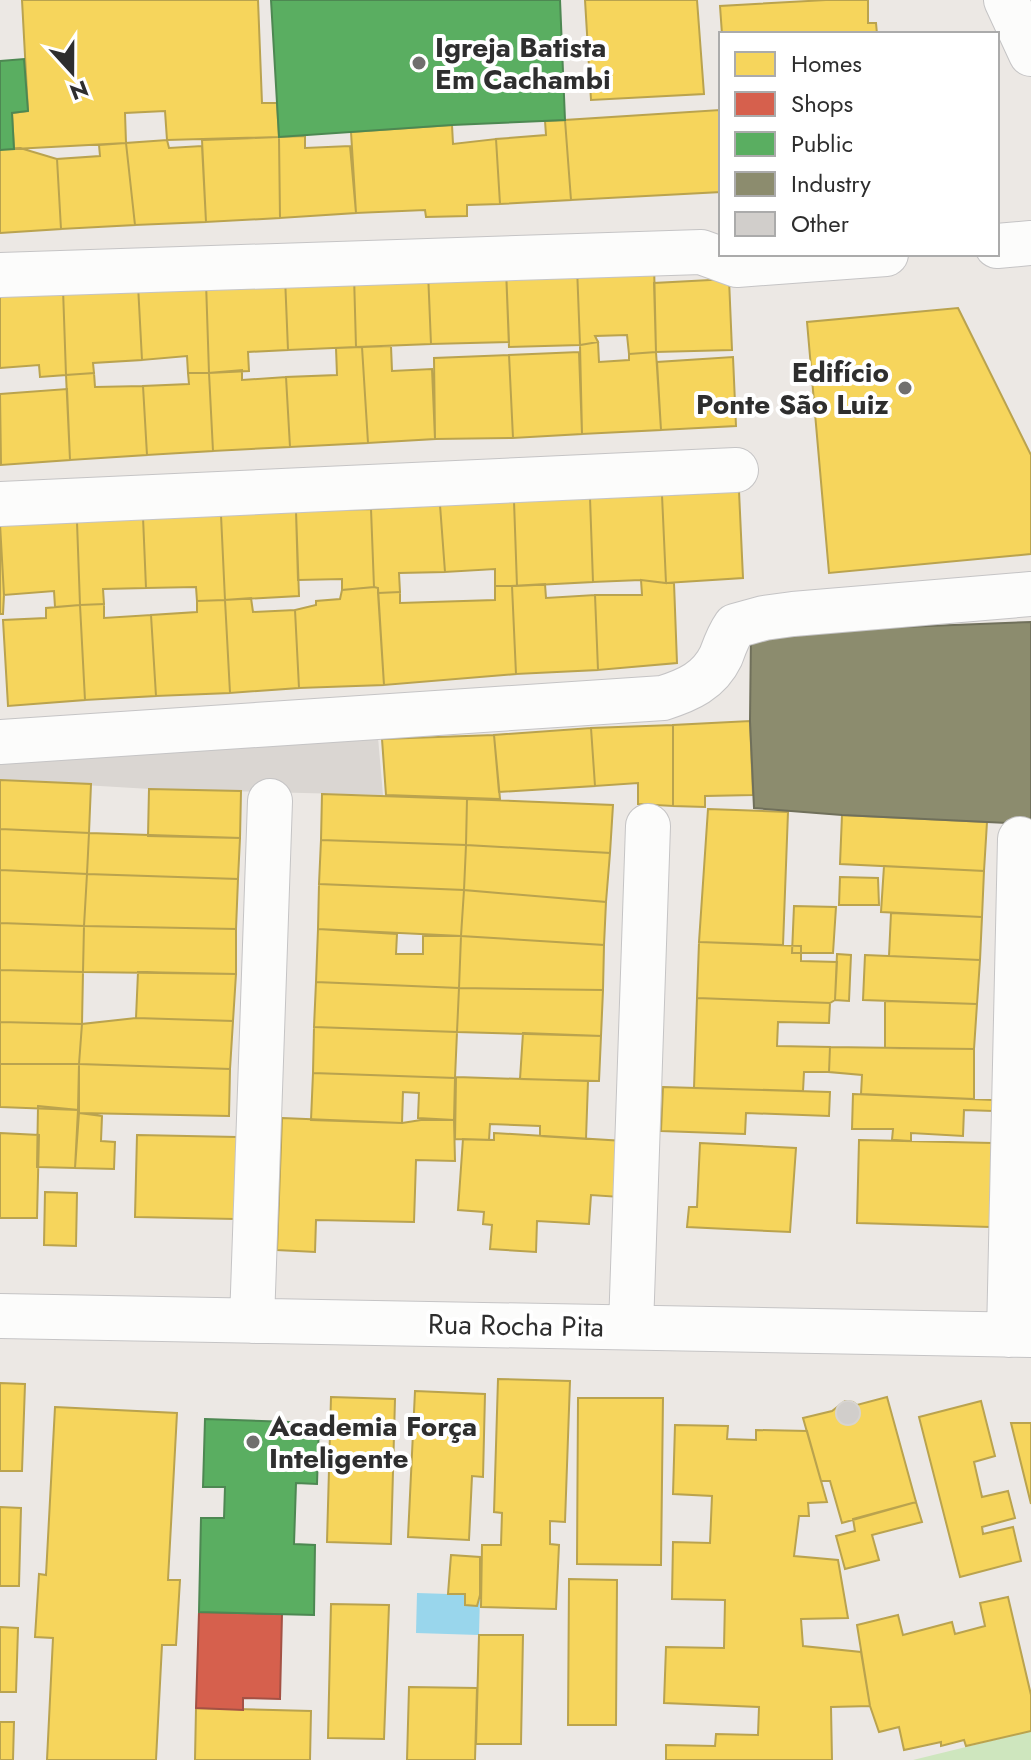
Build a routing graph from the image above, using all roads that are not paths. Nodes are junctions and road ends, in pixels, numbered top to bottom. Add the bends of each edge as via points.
1 (1006, 0) edge
2 (1031, 54) edge
3 (1031, 243) edge
4 (999, 246) edge
5 (859, 256) edge
6 (0, 275) edge
7 (736, 470) dead end
8 (0, 504) edge
9 (1031, 594) edge
10 (0, 742) edge
11 (270, 801) dead end
12 (648, 826) dead end
13 (1020, 839) dead end
14 (0, 1316) edge
15 (252, 1321) junction
16 (631, 1327) junction
17 (1020, 1335) edge

1 - 2 street
3 - 4 street
5 - 6 street via 737,265 701,252
7 - 8 street
9 - 10 street via 793,614 735,626 707,676 690,689 663,698
11 - 15 street
12 - 16 street
13 - 17 street
14 - 15 street, Rua Rocha Pita
15 - 16 street, Rua Rocha Pita
16 - 17 street, Rua Rocha Pita

